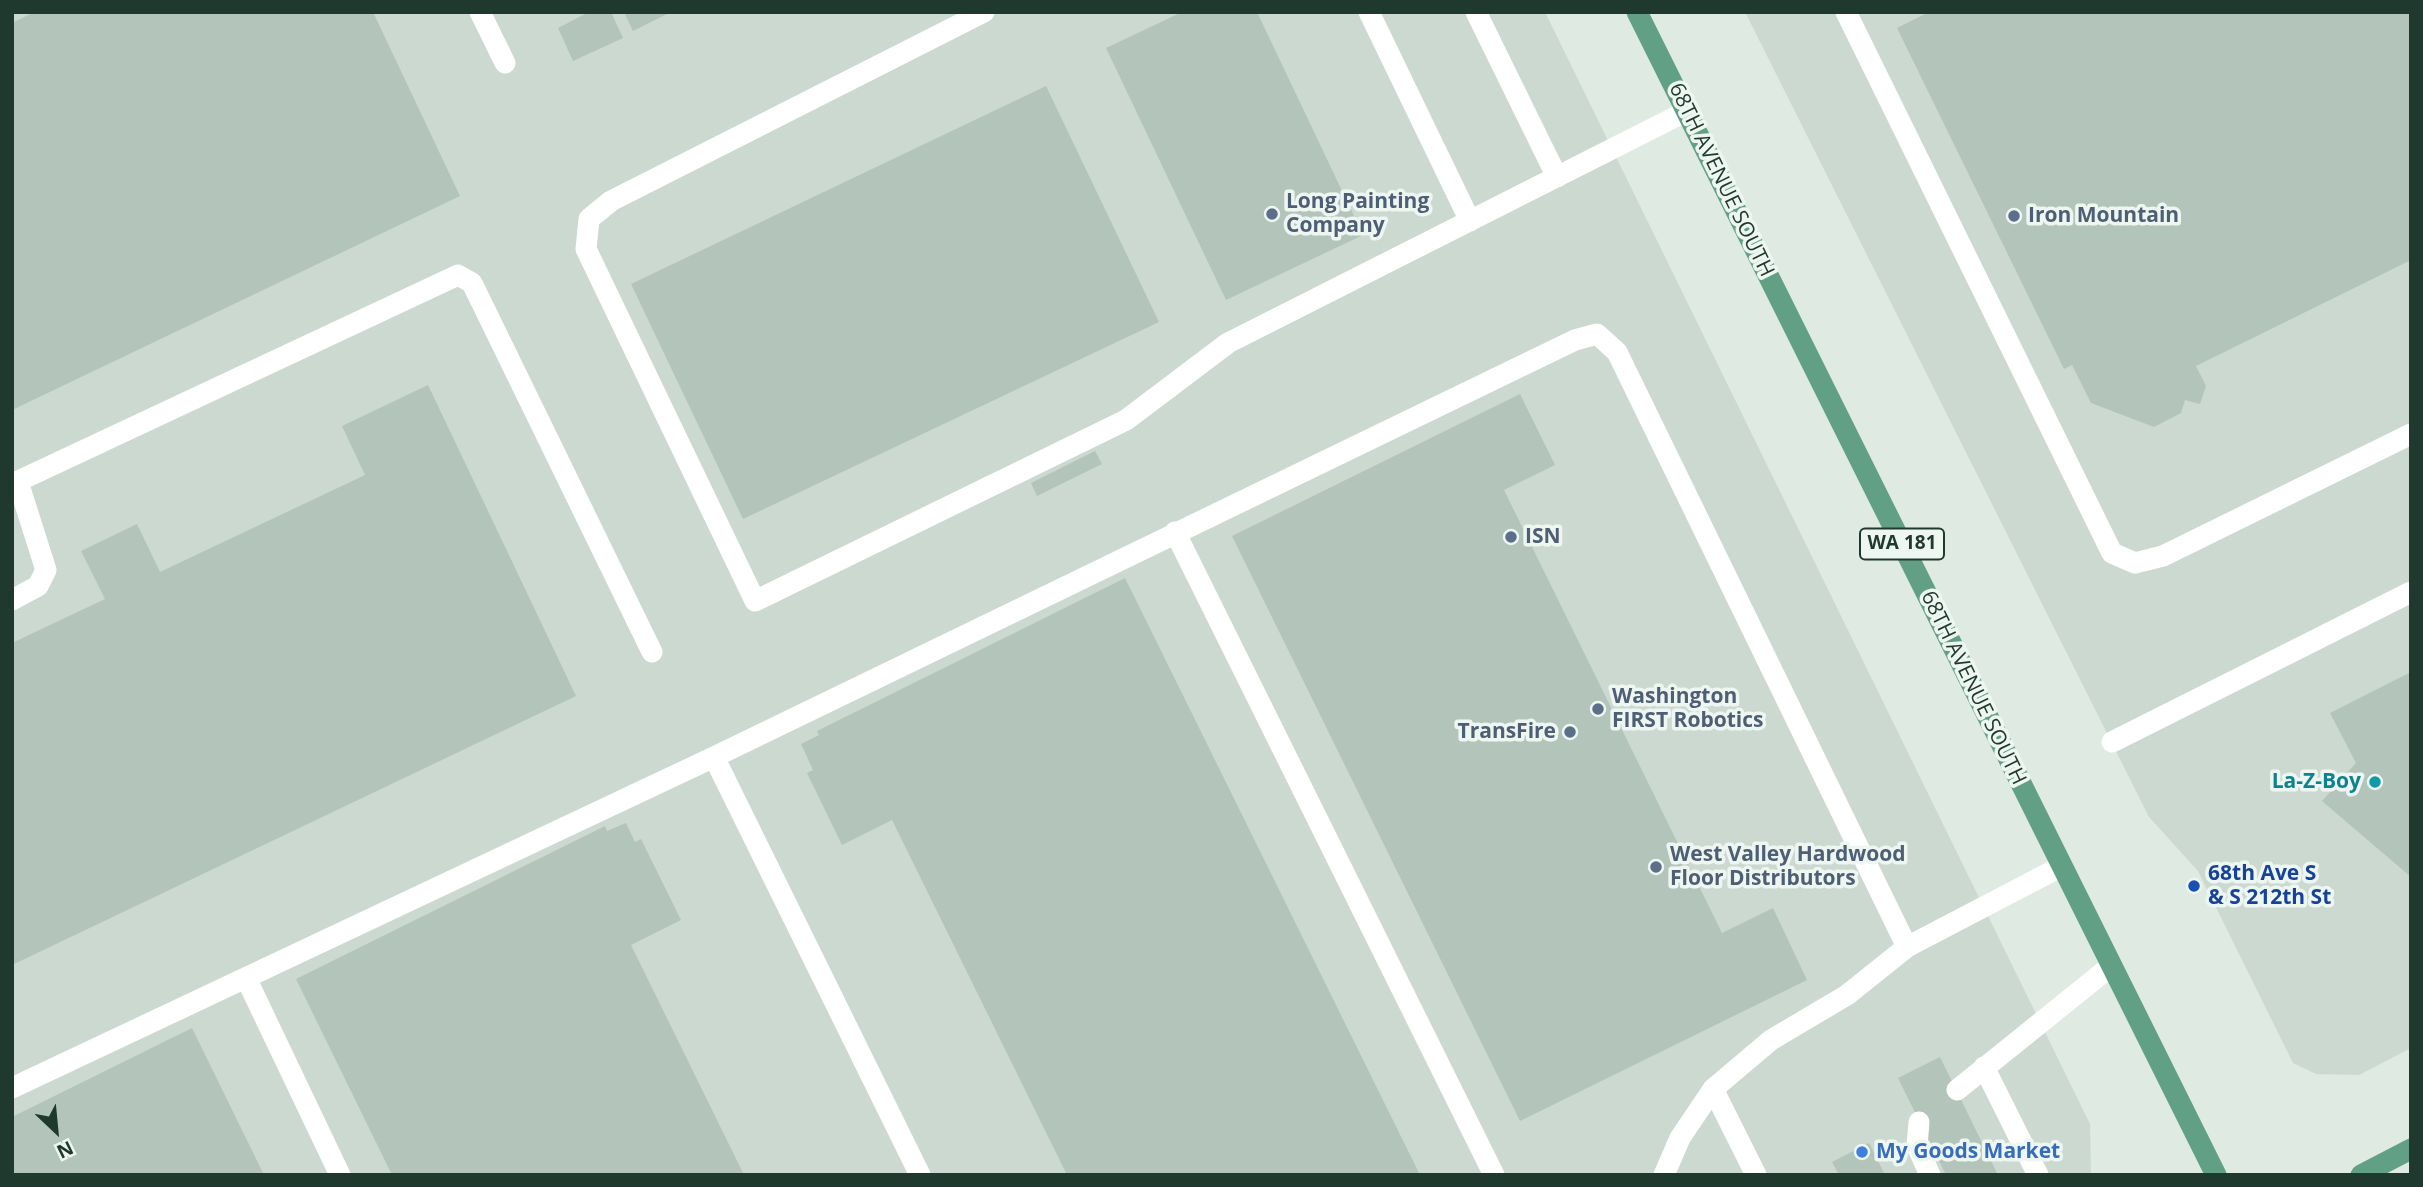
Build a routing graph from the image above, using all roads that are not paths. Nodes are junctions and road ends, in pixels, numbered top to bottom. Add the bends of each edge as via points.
1 (480, 12) edge
2 (984, 12) edge
3 (1369, 12) edge
4 (1476, 12) edge
5 (1637, 12) edge
6 (1846, 12) edge
7 (505, 62) dead end
8 (1687, 111) junction
9 (1557, 177) junction
10 (1470, 220) junction
11 (2411, 434) edge
12 (15, 483) edge
13 (1175, 532) junction
14 (2411, 592) edge
15 (12, 600) edge
16 (652, 652) dead end
17 (2112, 742) dead end
18 (714, 757) junction
19 (2062, 866) junction
20 (1907, 947) junction
21 (2111, 966) junction
22 (247, 980) junction
23 (1984, 1067) junction
24 (12, 1088) edge
25 (1713, 1088) junction
26 (1956, 1090) dead end
27 (1919, 1122) dead end
28 (2411, 1149) edge
29 (340, 1175) edge
30 (920, 1175) edge
31 (1494, 1175) edge
32 (1664, 1175) edge
33 (1756, 1175) edge
34 (1930, 1175) edge
35 (2038, 1175) edge
36 (2216, 1175) edge
37 (2361, 1175) edge

1 - 7 lane
2 - 10 lane via 611,201 589,219 586,249 755,601 1126,420 1228,343
3 - 10 lane
4 - 9 lane
5 - 8 main road, 68TH AVENUE SOUTH / WA 181
6 - 11 lane via 2112,553 2134,563 2163,556
8 - 9 lane
8 - 19 main road, 68TH AVENUE SOUTH / WA 181
9 - 10 lane
12 - 15 lane via 46,570 38,586
12 - 16 lane via 458,275 472,283
13 - 18 lane
13 - 20 lane via 1575,340 1597,334 1617,352
13 - 31 lane
14 - 17 lane
18 - 22 lane
18 - 30 lane
19 - 20 lane
19 - 21 main road, 68TH AVENUE SOUTH / WA 181
20 - 25 lane via 1847,995 1771,1040
21 - 23 lane
21 - 36 main road, 68TH AVENUE SOUTH / WA 181
22 - 24 lane
22 - 29 lane
23 - 26 lane
23 - 35 lane
25 - 32 lane via 1680,1138
25 - 33 lane
27 - 34 lane via 1917,1146
28 - 37 main road

